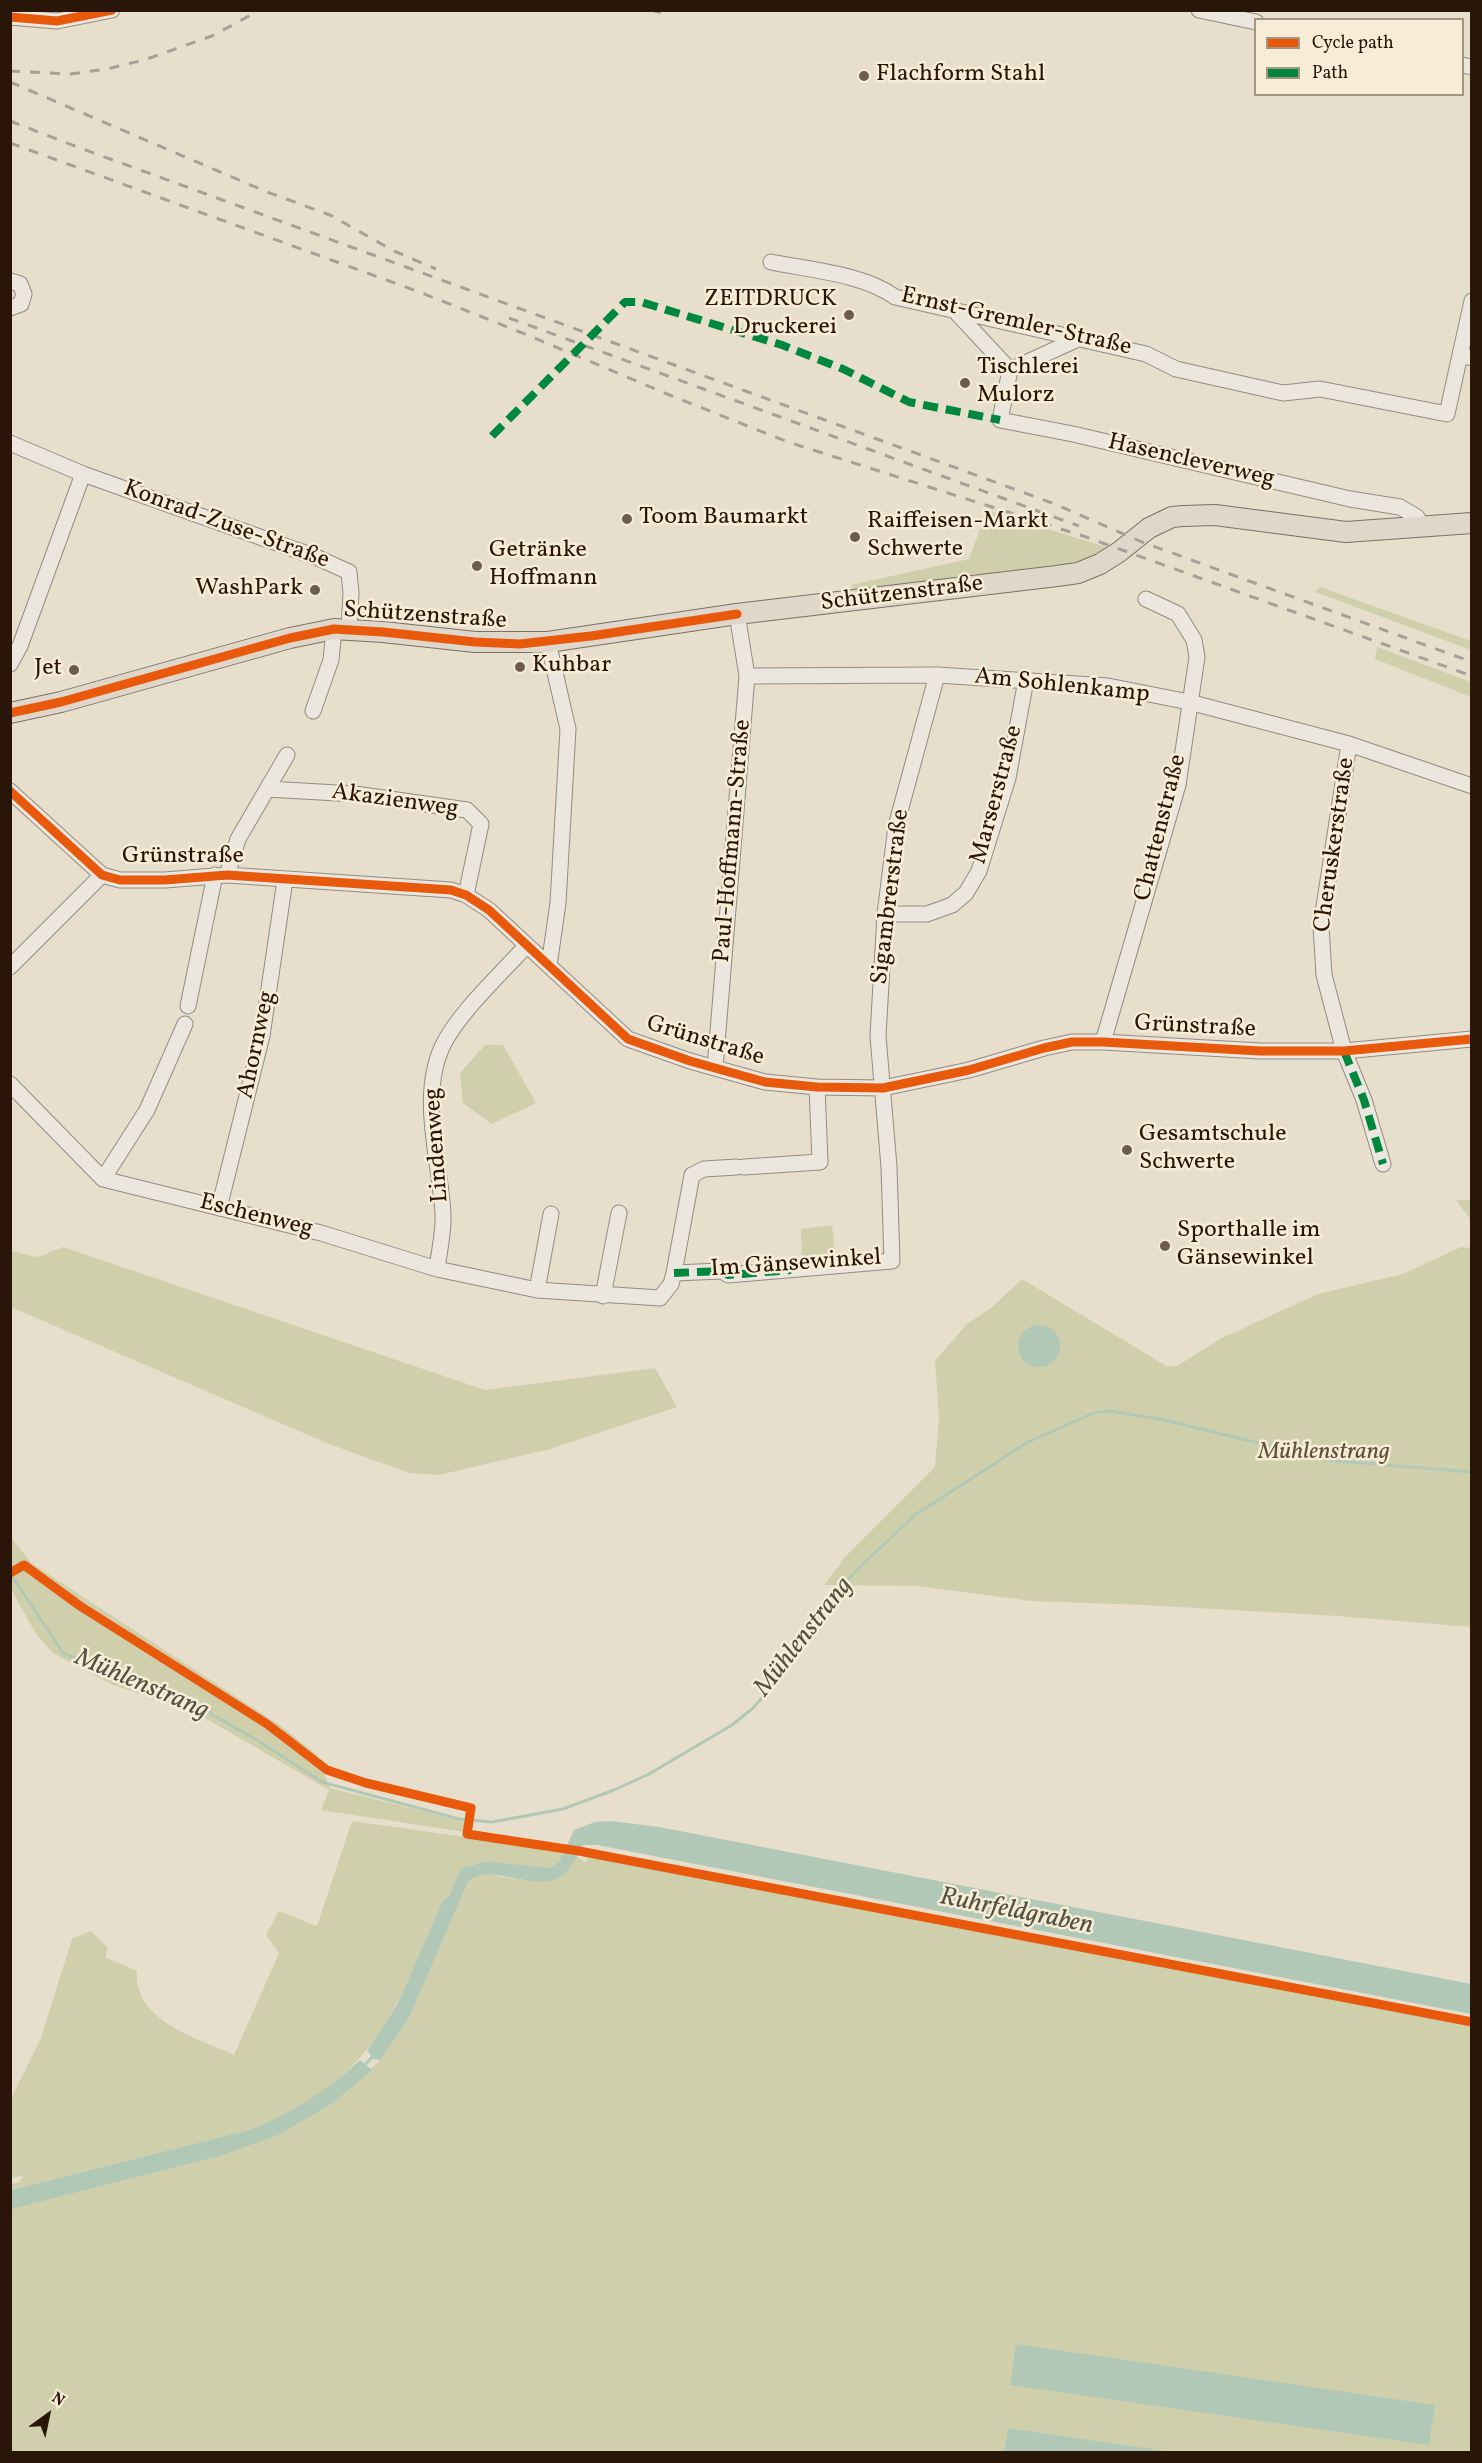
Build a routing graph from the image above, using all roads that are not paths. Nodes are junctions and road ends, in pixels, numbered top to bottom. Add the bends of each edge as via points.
1 (112, 10) edge
2 (1199, 10) edge
3 (10, 17) edge
4 (1254, 22) edge
5 (771, 262) dead end
6 (10, 281) edge
7 (1472, 301) edge
8 (10, 308) edge
9 (954, 311) junction
10 (1078, 339) junction
11 (1466, 357) edge
12 (1010, 370) junction
13 (10, 443) edge
14 (83, 474) junction
15 (1472, 524) edge
16 (1423, 528) junction
17 (1146, 599) dead end
18 (737, 614) junction
19 (342, 629) junction
20 (548, 642) junction
21 (10, 664) edge
22 (937, 675) junction
23 (747, 676) junction
24 (1026, 680) junction
25 (1189, 702) junction
26 (313, 711) dead end
27 (10, 713) edge
28 (1349, 744) junction
29 (287, 755) dead end
30 (1472, 786) edge
31 (267, 789) junction
32 (10, 791) edge
33 (102, 875) junction
34 (221, 875) junction
35 (285, 880) junction
36 (466, 895) junction
37 (885, 914) junction
38 (527, 945) junction
39 (549, 966) junction
40 (10, 968) edge
41 (188, 1006) dead end
42 (185, 1024) dead end
43 (1472, 1039) edge
44 (1103, 1042) junction
45 (1344, 1051) junction
46 (715, 1068) junction
47 (10, 1084) edge
48 (817, 1087) junction
49 (882, 1088) junction
50 (1383, 1164) dead end
51 (103, 1179) junction
52 (219, 1208) junction
53 (619, 1213) dead end
54 (551, 1214) dead end
55 (437, 1269) junction
56 (674, 1273) junction
57 (537, 1290) junction
58 (603, 1296) junction

1 - 3 street via 57,21
2 - 4 street
5 - 9 street, Ernst-Gremler-Straße via 865,282 895,297
6 - 8 street via 20,284 24,294 19,305
7 - 11 street
9 - 10 street, Ernst-Gremler-Straße
9 - 12 street
10 - 11 street, Ernst-Gremler-Straße via 1146,354 1176,369 1283,393 1320,388 1448,414
10 - 12 street
12 - 16 street, Hasencleverweg via 1000,420 1400,507 1417,517
13 - 14 street, Konrad-Zuse-Straße
14 - 19 street, Konrad-Zuse-Straße via 349,572 351,593
14 - 21 street
15 - 16 main road
16 - 18 main road, Schützenstraße via 1346,532 1198,515 1172,517 1149,528 1100,564 1078,573
17 - 25 street, Chattenstraße via 1178,614 1194,640 1197,657
18 - 20 main road, Schützenstraße
18 - 23 street, Paul-Hoffmann-Straße
19 - 20 main road, Schützenstraße via 476,642
19 - 26 street
19 - 27 main road, Schützenstraße via 290,638
20 - 39 street via 568,729 558,903
22 - 23 street, Am Sohlenkamp
22 - 24 street, Am Sohlenkamp
22 - 37 street, Sigambrerstraße via 896,826
23 - 46 street, Paul-Hoffmann-Straße
24 - 25 street, Am Sohlenkamp via 1108,686
24 - 37 street, Marserstraße via 1008,778 980,872 966,893 952,904 927,914
25 - 28 street, Am Sohlenkamp
25 - 44 street, Chattenstraße via 1178,785
28 - 30 street, Am Sohlenkamp
28 - 45 street, Cheruskerstraße via 1321,926 1324,975
29 - 31 street
31 - 34 street
31 - 36 street, Akazienweg via 355,794 467,810 481,824
32 - 33 street, Grünstraße
33 - 34 street, Grünstraße via 120,880
33 - 40 street
34 - 35 street, Grünstraße
34 - 41 street
35 - 36 street, Grünstraße via 451,890
35 - 52 street, Ahornweg via 262,1036
36 - 38 street, Grünstraße
37 - 49 street, Sigambrerstraße via 878,1036
38 - 39 street, Grünstraße
38 - 55 street, Lindenweg via 458,1022 435,1066 431,1095 443,1217
39 - 46 street, Grünstraße via 628,1039
42 - 51 street via 147,1110
43 - 45 street, Grünstraße
44 - 45 street, Grünstraße via 1251,1051
44 - 49 street, Grünstraße via 1072,1042
45 - 50 street
46 - 48 street, Grünstraße via 765,1082
47 - 51 street
48 - 49 street, Grünstraße
48 - 56 street, Eschenweg via 819,1162 704,1169 692,1175
49 - 56 street, Im Gänsewinkel via 892,1261 728,1275 722,1271
51 - 52 street, Eschenweg
52 - 55 street, Eschenweg via 321,1233
53 - 58 street
54 - 57 street
55 - 57 street, Eschenweg
56 - 58 street, Eschenweg via 660,1298
57 - 58 street, Eschenweg

